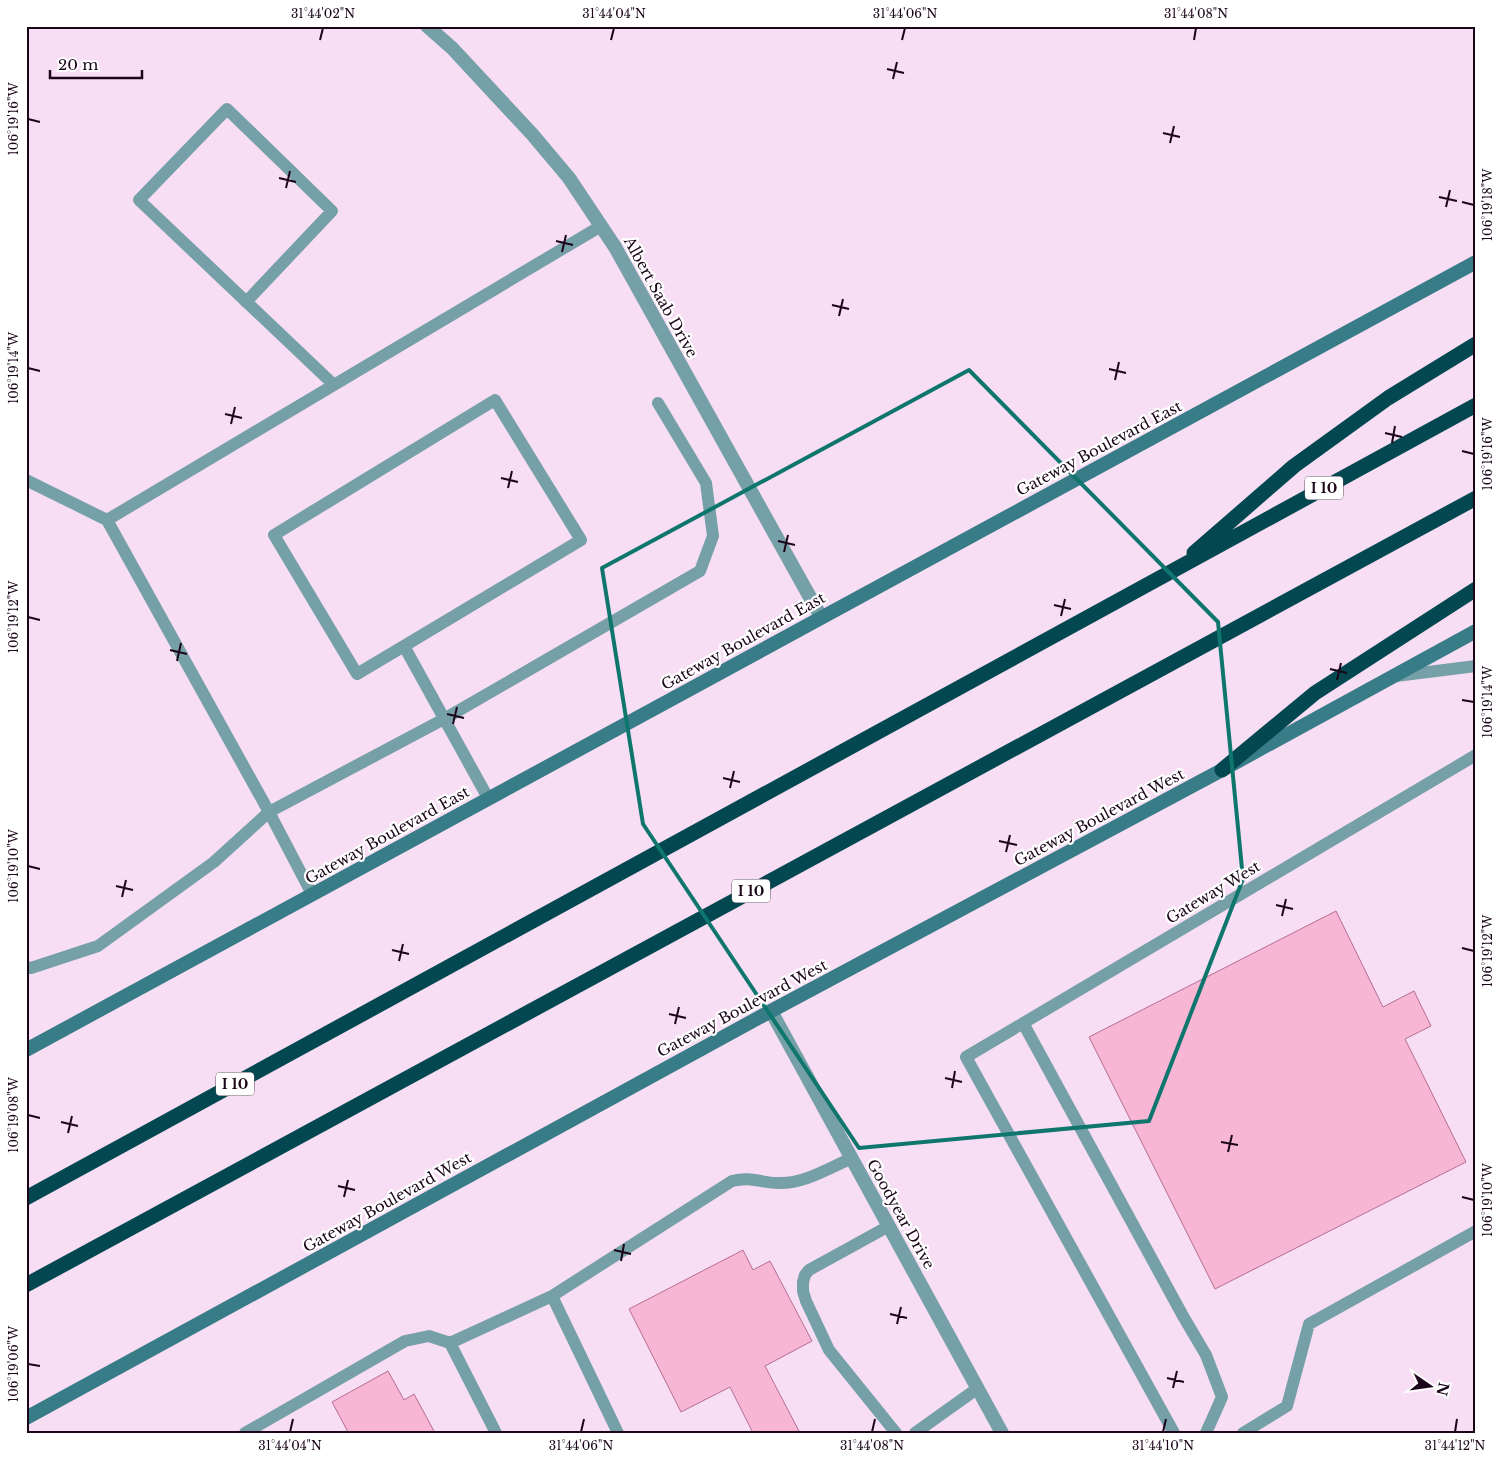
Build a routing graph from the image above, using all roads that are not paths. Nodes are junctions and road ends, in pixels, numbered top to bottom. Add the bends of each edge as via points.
1 (427, 26) edge
2 (601, 226) junction
3 (1476, 262) edge
4 (246, 302) junction
5 (1476, 344) edge
6 (334, 386) junction
7 (658, 403) dead end
8 (1476, 405) edge
9 (26, 480) edge
10 (1476, 498) edge
11 (107, 520) junction
12 (1172, 572) junction
13 (1476, 589) edge
14 (821, 617) junction
15 (1476, 631) edge
16 (404, 646) junction
17 (1476, 666) edge
18 (1394, 676) junction
19 (444, 719) junction
20 (1476, 756) edge
21 (1222, 770) junction
22 (488, 798) junction
23 (269, 812) junction
24 (312, 894) junction
25 (26, 967) edge
26 (771, 1011) junction
27 (1023, 1023) junction
28 (26, 1050) edge
29 (852, 1158) junction
30 (26, 1198) edge
31 (889, 1226) junction
32 (1476, 1231) edge
33 (26, 1285) edge
34 (552, 1296) junction
35 (450, 1343) junction
36 (978, 1388) junction
37 (26, 1418) edge
38 (245, 1433) edge
39 (496, 1433) edge
40 (618, 1433) edge
41 (896, 1433) edge
42 (915, 1433) edge
43 (1002, 1433) edge
44 (1174, 1433) edge
45 (1206, 1433) edge
46 (1243, 1433) edge

1 - 2 street, Albert Saab Drive via 452,48 532,134 569,178
2 - 6 lane
2 - 14 street, Albert Saab Drive
3 - 14 main road, Gateway Boulevard East
4 - 4 lane via 138,200 227,109 332,211
4 - 6 lane
5 - 12 highway via 1388,398 1294,466
6 - 11 lane
7 - 19 lane via 706,483 713,536 700,571
8 - 12 highway, I 10
9 - 11 lane
10 - 33 highway, I 10
11 - 23 lane
12 - 30 highway, I 10
13 - 21 highway via 1315,693
14 - 22 main road, Gateway Boulevard East
15 - 18 main road, Gateway Boulevard West
16 - 16 lane via 357,674 274,535 496,400 581,540
16 - 19 lane
17 - 18 lane
18 - 21 main road, Gateway Boulevard West
19 - 22 lane
19 - 23 lane
20 - 27 lane, Gateway West
21 - 26 main road, Gateway Boulevard West
22 - 24 main road, Gateway Boulevard East
23 - 24 lane
23 - 25 lane via 214,862 98,946
24 - 28 main road, Gateway Boulevard East
26 - 29 street, Goodyear Drive
26 - 37 main road, Gateway Boulevard West
27 - 44 lane, Gateway West via 966,1057
27 - 45 lane via 1206,1355 1222,1397
29 - 31 street, Goodyear Drive
29 - 34 lane via 792,1182 778,1184 743,1178 732,1181
31 - 36 street, Goodyear Drive
31 - 41 lane via 815,1266 805,1275 803,1282 806,1301 829,1350
32 - 46 lane via 1309,1324 1287,1406
34 - 35 lane
34 - 40 lane
35 - 38 lane via 429,1336 405,1342
35 - 39 lane
36 - 42 lane
36 - 43 street, Goodyear Drive

